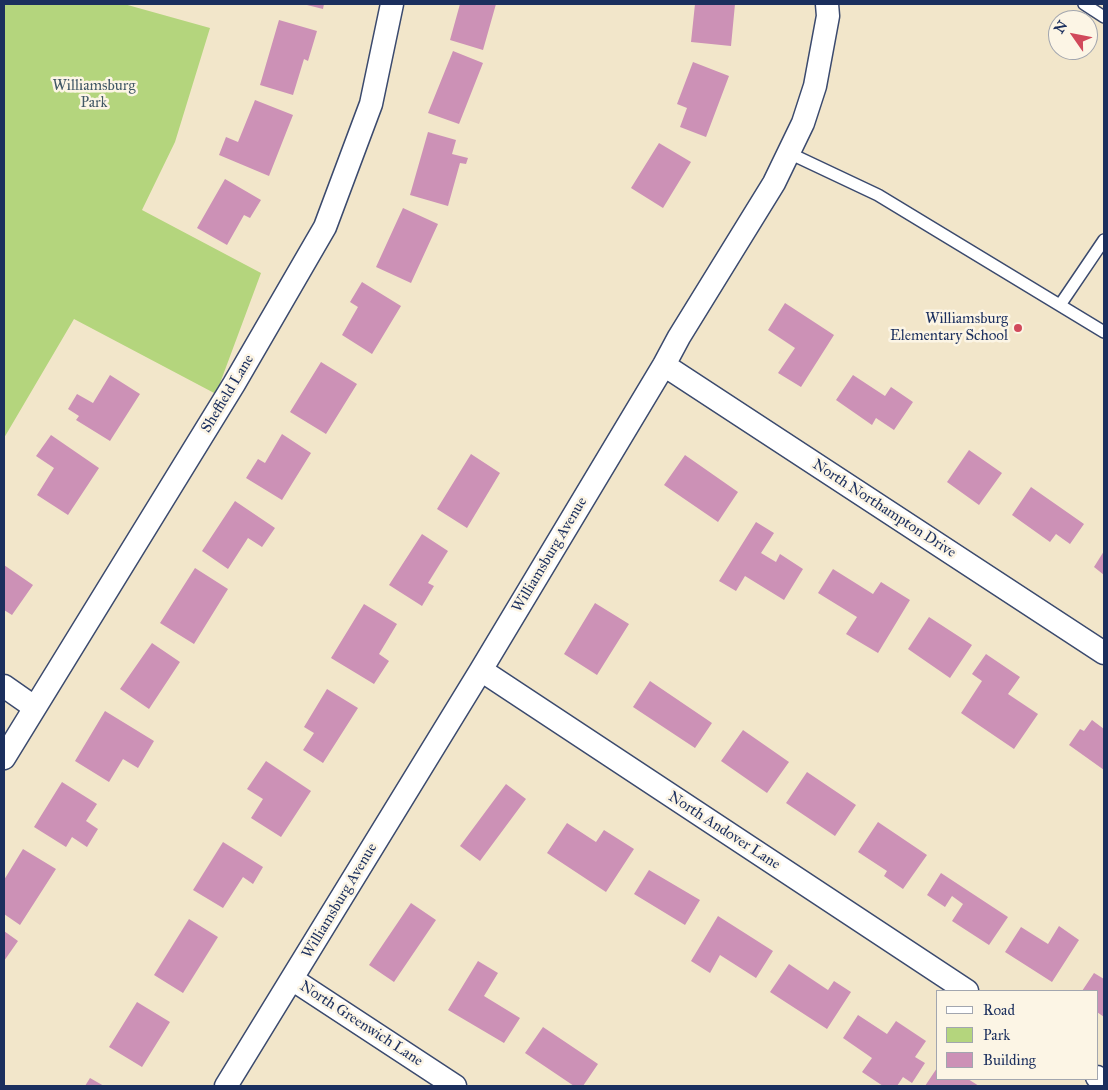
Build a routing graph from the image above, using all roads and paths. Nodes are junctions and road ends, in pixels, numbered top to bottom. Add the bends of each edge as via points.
1 (392, 4) edge
2 (827, 4) edge
3 (1084, 4) edge
4 (1104, 17) edge
5 (789, 153) junction
6 (1104, 240) edge
7 (1060, 306) junction
8 (1104, 332) edge
9 (664, 365) junction
10 (1104, 652) edge
11 (481, 670) junction
12 (4, 686) edge
13 (34, 707) junction
14 (4, 758) edge
15 (292, 979) junction
16 (966, 990) edge
17 (226, 1086) edge
18 (455, 1086) edge

1 - 13 street, Sheffield Lane via 371,104 325,227 234,384
2 - 5 street, Williamsburg Avenue via 828,16 815,86
3 - 4 lane
5 - 7 lane via 878,195
5 - 9 street, Williamsburg Avenue
6 - 7 lane
7 - 8 lane
9 - 10 street, North Northampton Drive
9 - 11 street, Williamsburg Avenue
11 - 15 street, Williamsburg Avenue
11 - 16 street, North Andover Lane
12 - 13 street
13 - 14 street, Sheffield Lane
15 - 17 street, Williamsburg Avenue
15 - 18 street, North Greenwich Lane

